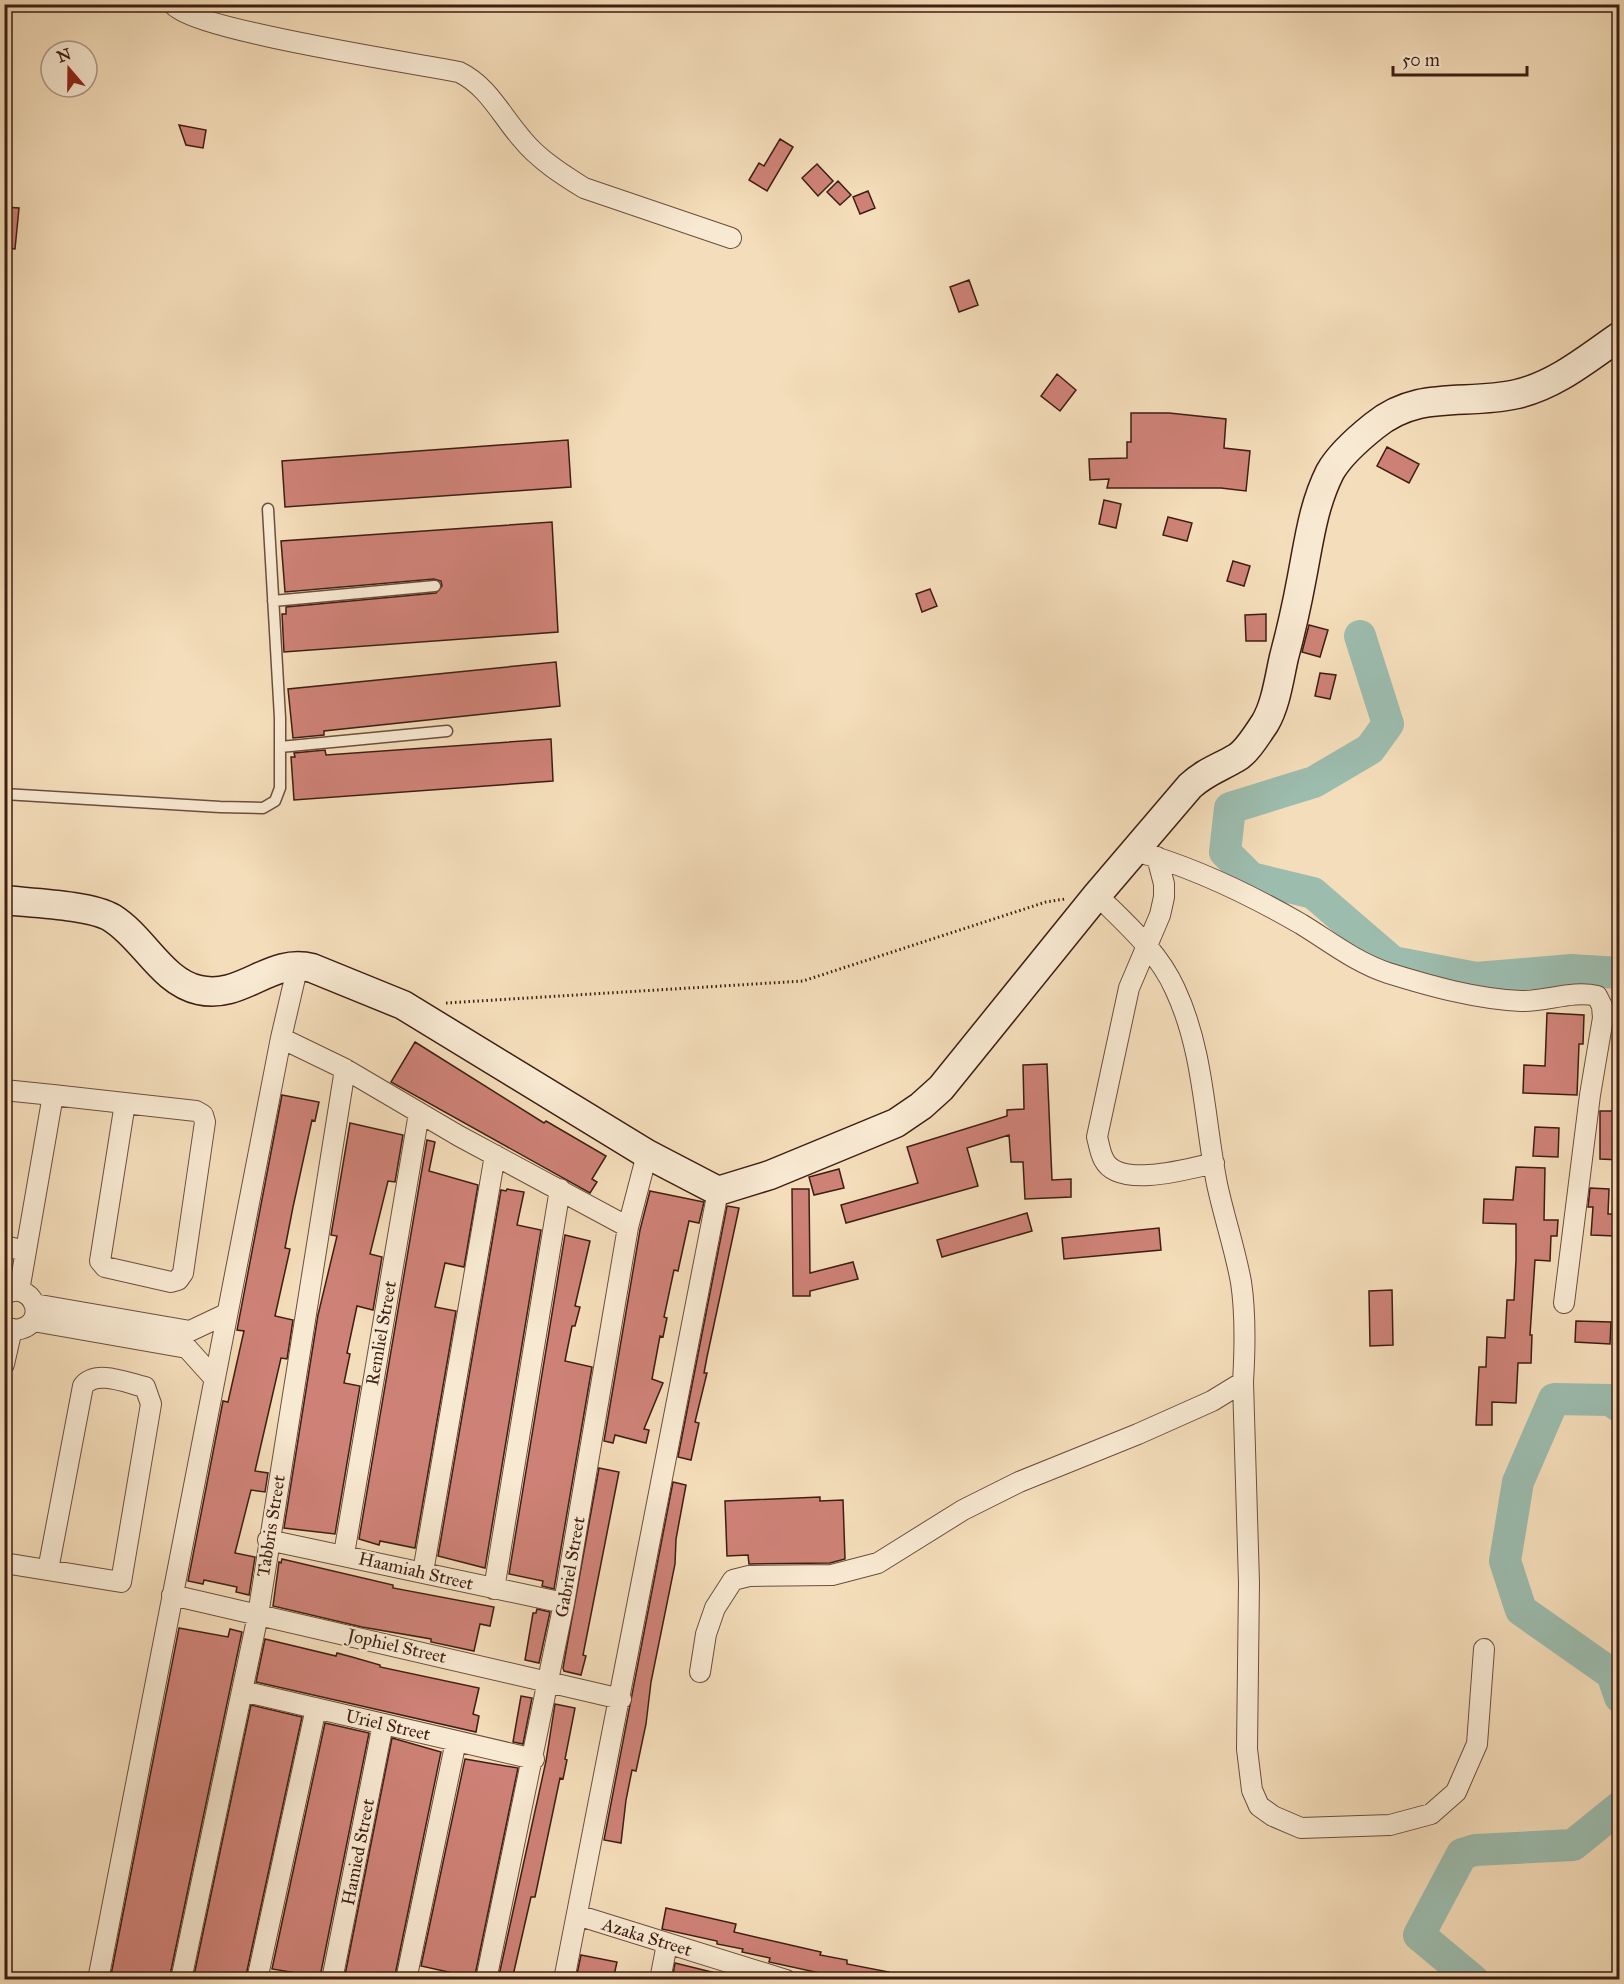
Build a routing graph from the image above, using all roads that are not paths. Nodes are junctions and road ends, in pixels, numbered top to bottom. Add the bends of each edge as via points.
1 (173, 4) edge
2 (731, 238) dead end
3 (1620, 336) edge
4 (267, 509) dead end
5 (435, 586) dead end
6 (273, 601) junction
7 (447, 731) dead end
8 (280, 747) junction
9 (4, 794) edge
10 (1146, 854) junction
11 (1097, 895) junction
12 (4, 900) edge
13 (1146, 945) junction
14 (298, 964) junction
15 (281, 1038) junction
16 (345, 1069) junction
17 (4, 1090) edge
18 (53, 1095) junction
19 (125, 1103) junction
20 (419, 1113) junction
21 (647, 1154) junction
22 (495, 1155) junction
23 (1214, 1163) junction
24 (560, 1189) junction
25 (718, 1191) junction
26 (628, 1227) junction
27 (4, 1246) edge
28 (26, 1251) junction
29 (23, 1303) edge
30 (1564, 1303) dead end
31 (226, 1314) junction
32 (8, 1328) edge
33 (189, 1340) junction
34 (4, 1365) edge
35 (214, 1378) junction
36 (1243, 1382) junction
37 (268, 1540) junction
38 (344, 1554) junction
39 (4, 1563) edge
40 (48, 1570) junction
41 (423, 1572) junction
42 (494, 1589) junction
43 (172, 1595) junction
44 (564, 1603) junction
45 (258, 1615) junction
46 (1484, 1649) dead end
47 (700, 1672) dead end
48 (549, 1681) junction
49 (242, 1691) junction
50 (621, 1700) junction
51 (316, 1708) junction
52 (383, 1724) junction
53 (456, 1741) junction
54 (534, 1759) junction
55 (577, 1915) junction
56 (668, 1944) junction
57 (98, 1980) edge
58 (181, 1980) edge
59 (257, 1980) edge
60 (332, 1980) edge
61 (406, 1980) edge
62 (486, 1980) edge
63 (564, 1980) edge
64 (660, 1980) edge
65 (786, 1980) edge

1 - 2 street via 191,17 228,28 459,72 476,80 523,141 584,188
3 - 10 street via 1568,372 1519,394 1427,400 1398,408 1353,446 1332,470 1315,507 1296,614 1266,721 1238,757 1204,774 1190,786
4 - 6 lane
5 - 6 lane
6 - 8 lane
7 - 8 lane
8 - 9 lane via 280,788 275,801 263,808
10 - 11 street
10 - 13 street via 1164,884 1160,915
10 - 30 street via 1242,893 1301,924 1348,955 1385,972 1493,999 1597,996 1603,1018
11 - 13 street
11 - 25 street via 921,1107 896,1123 770,1175
12 - 14 street via 95,911 110,917 125,927 175,979 208,992 236,989 268,972
13 - 23 street via 1166,972 1183,1008 1202,1076
13 - 23 street via 1129,988 1102,1103 1097,1137 1104,1162 1123,1175 1162,1174
14 - 15 street
14 - 21 street via 403,1005
15 - 16 street
15 - 31 street
16 - 20 street
16 - 37 street, Tabbris Street
17 - 18 street
18 - 19 street
18 - 28 street
19 - 19 street via 196,1111 205,1122 183,1273 171,1282 105,1268 100,1261
20 - 22 street
20 - 38 street, Remliel Street
21 - 25 street
21 - 26 street, Gabriel Street
22 - 24 street
22 - 41 street
23 - 36 street via 1241,1282
24 - 26 street
24 - 42 street
25 - 50 street
26 - 44 street, Gabriel Street
27 - 28 street
28 - 29 street
29 - 32 street via 22,1329
29 - 33 street
31 - 33 street
31 - 35 street
32 - 34 street
33 - 35 street
35 - 43 street
36 - 46 street via 1249,1583 1247,1749 1252,1790 1259,1806 1301,1828 1390,1825 1431,1814 1456,1792 1477,1744
36 - 47 street via 1212,1401 1019,1482 963,1510 878,1563 832,1575 749,1575 733,1580 715,1608
37 - 38 street, Haamiah Street
37 - 45 street, Tabbris Street
38 - 41 street, Haamiah Street
39 - 40 street
40 - 40 street via 121,1582 151,1404 145,1387 97,1377 83,1386
41 - 42 street, Haamiah Street
42 - 44 street, Haamiah Street
43 - 45 street, Jophiel Street
43 - 57 street
44 - 48 street, Gabriel Street
45 - 48 street, Jophiel Street
45 - 49 street, Tabbris Street
48 - 50 street, Jophiel Street
48 - 54 street, Gabriel Street
49 - 51 street, Uriel Street
49 - 58 street, Tabbris Street
50 - 55 street
51 - 52 street, Uriel Street
51 - 59 street
52 - 53 street, Uriel Street
52 - 60 street, Hamied Street
53 - 54 street, Uriel Street
53 - 61 street
54 - 62 street, Gabriel Street
55 - 56 street, Azaka Street
55 - 63 street
56 - 64 street
56 - 65 street, Azaka Street

